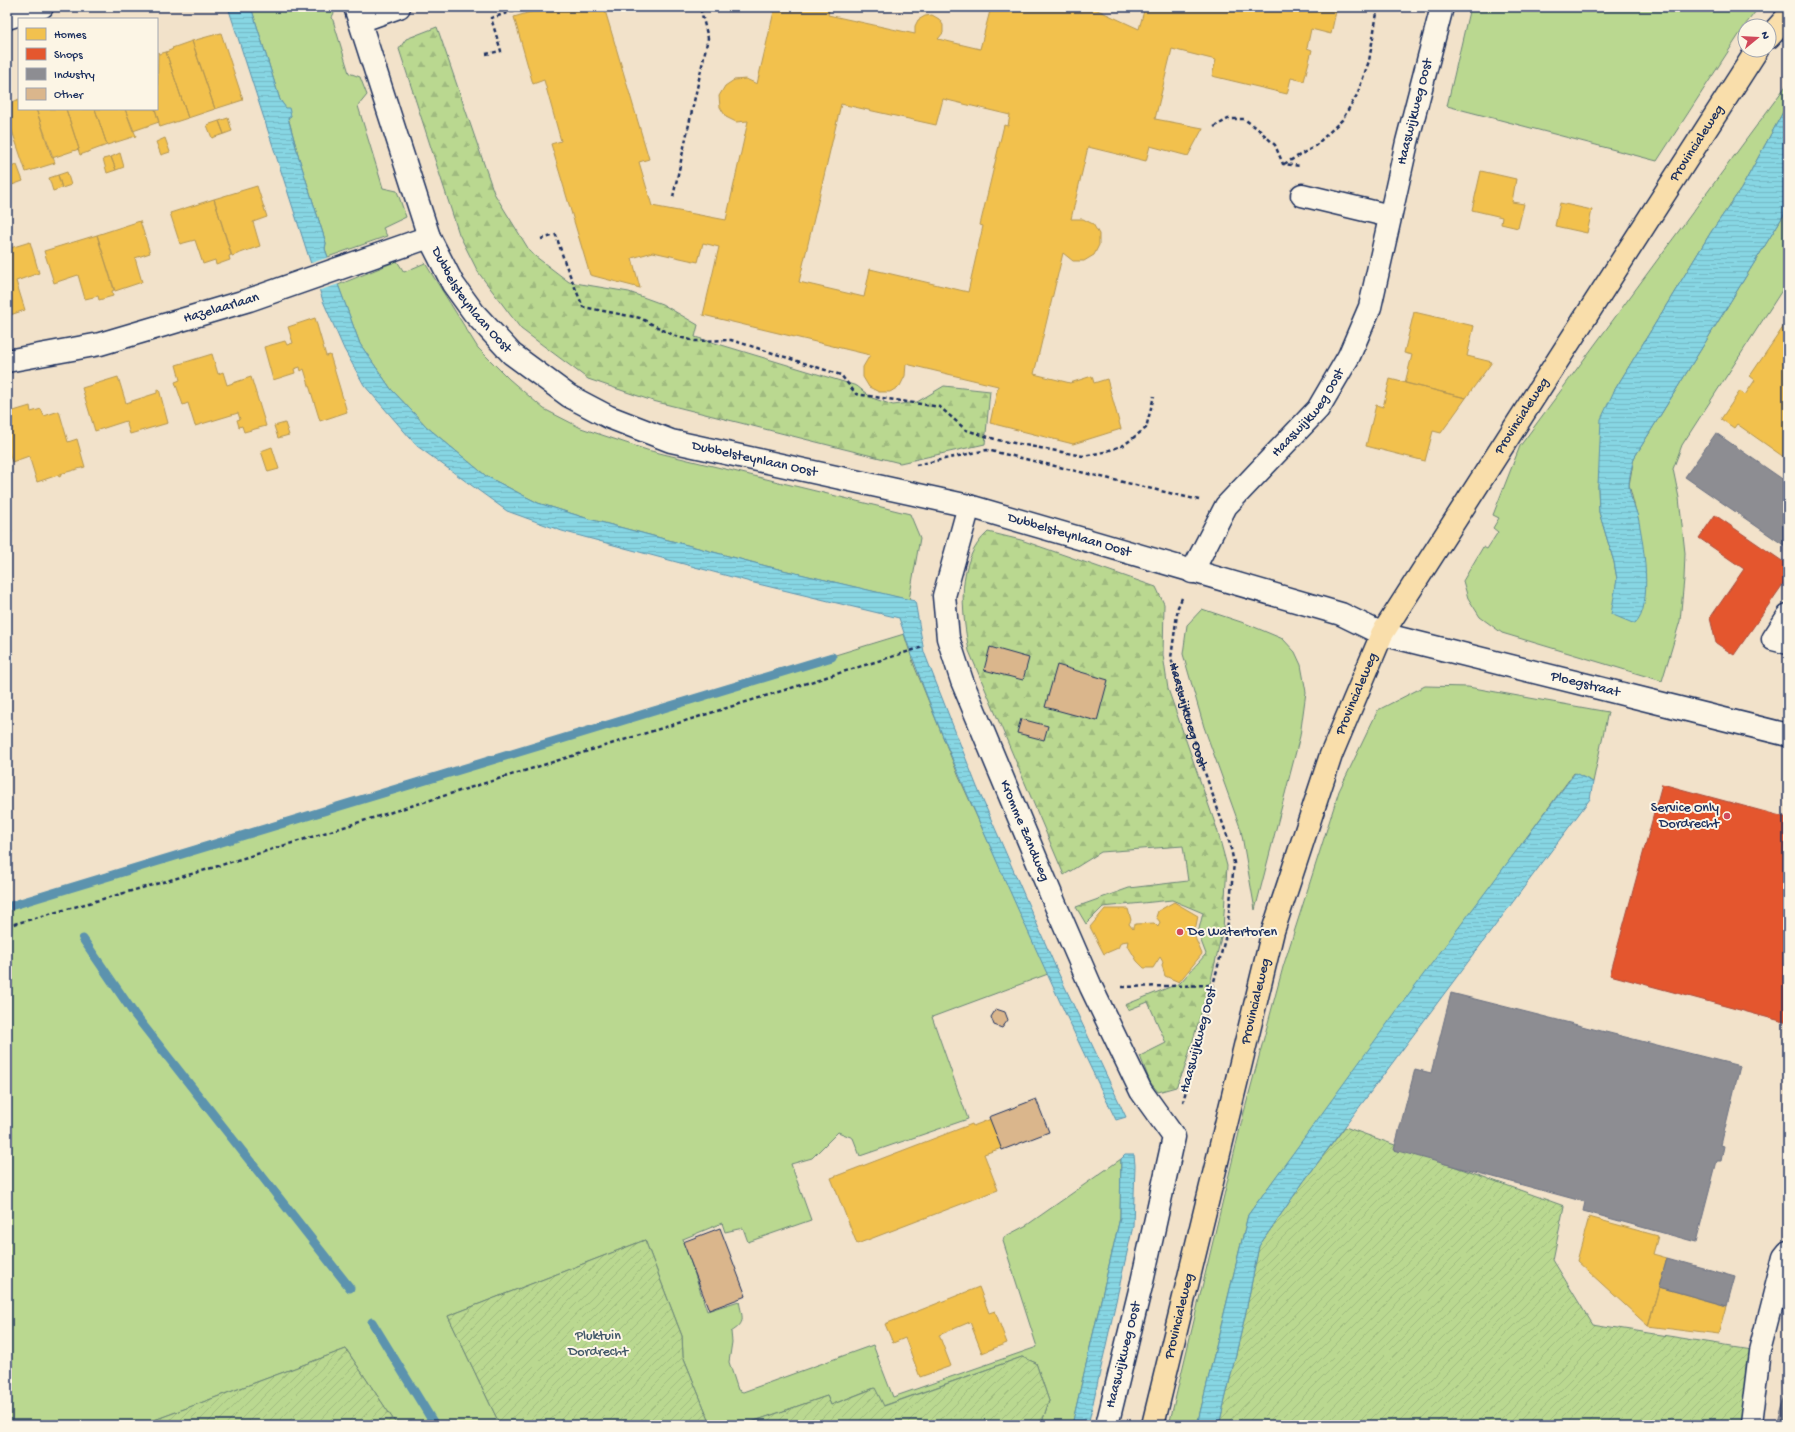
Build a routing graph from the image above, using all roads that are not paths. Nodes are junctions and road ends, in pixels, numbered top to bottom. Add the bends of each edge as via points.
1 (42, 7) edge
2 (399, 7) edge
3 (1442, 7) edge
4 (358, 14) edge
5 (1788, 16) edge
6 (7, 18) edge
7 (1777, 28) edge
8 (1753, 58) edge
9 (1302, 195) dead end
10 (1390, 216) junction
11 (430, 237) junction
12 (7, 361) edge
13 (969, 506) junction
14 (1192, 572) junction
15 (1788, 616) edge
16 (1382, 634) junction
17 (1788, 643) edge
18 (1788, 735) edge
19 (1174, 1137) joint
20 (1788, 1252) edge
21 (1107, 1425) edge
22 (1153, 1425) edge
23 (1751, 1425) edge

1 - 6 street
2 - 4 street
3 - 10 street, Haaswijkweg Oost
4 - 11 street, Dubbelsteynlaan Oost
5 - 7 main road
8 - 16 main road, Provincialeweg
9 - 10 street
10 - 14 street, Haaswijkweg Oost via 1370,307 1349,356 1318,409 1226,506
11 - 12 street, Hazelaarlaan via 249,300 100,344
11 - 13 street, Dubbelsteynlaan Oost via 453,284 474,313 512,354 570,396 610,417 670,441
13 - 14 street, Dubbelsteynlaan Oost
13 - 19 street, Kromme Zandweg via 944,596 948,638 962,680 1091,987 1141,1091
14 - 16 street, Dubbelsteynlaan Oost via 1341,614
15 - 17 street via 1773,639
16 - 18 street, Ploegstraat
16 - 22 main road, Provincialeweg via 1331,755 1272,931
19 - 21 street, Haaswijkweg Oost
20 - 23 street via 1784,1258 1763,1334

